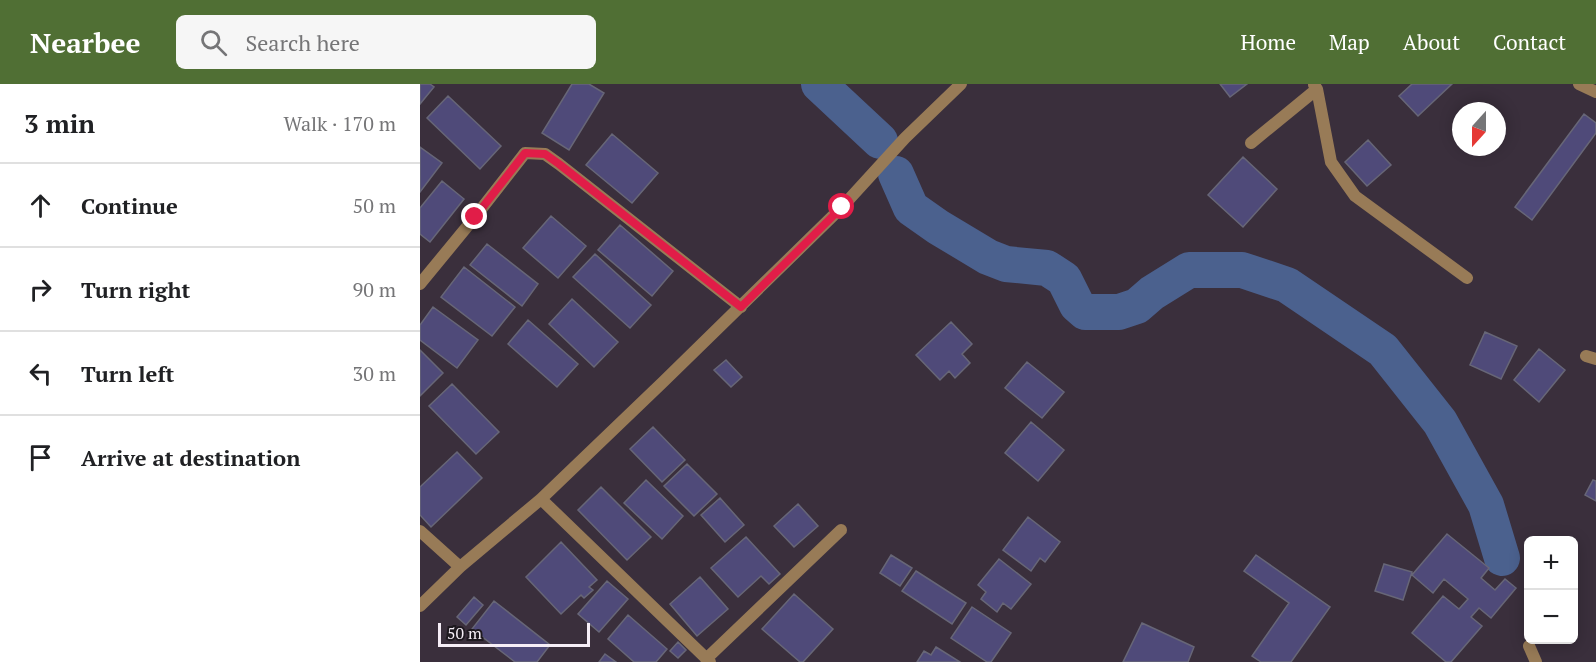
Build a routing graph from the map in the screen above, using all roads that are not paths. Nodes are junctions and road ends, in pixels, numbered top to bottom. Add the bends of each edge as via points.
1 (961, 84) edge
2 (1579, 84) edge
3 (1315, 86) edge
4 (1596, 92) edge
5 (1251, 143) dead end
6 (422, 278) edge
7 (1467, 278) dead end
8 (741, 307) junction
9 (541, 499) junction
10 (841, 530) dead end
11 (420, 531) edge
12 (460, 567) junction
13 (420, 606) edge
14 (1529, 646) dead end
15 (708, 660) edge
16 (1536, 662) edge

1 - 8 street
2 - 4 street
3 - 5 street
3 - 7 street via 1331,162 1355,196
6 - 8 street via 525,153 545,154
8 - 9 street
9 - 12 street
9 - 15 street
10 - 15 street
11 - 12 street
12 - 13 street
14 - 16 street

